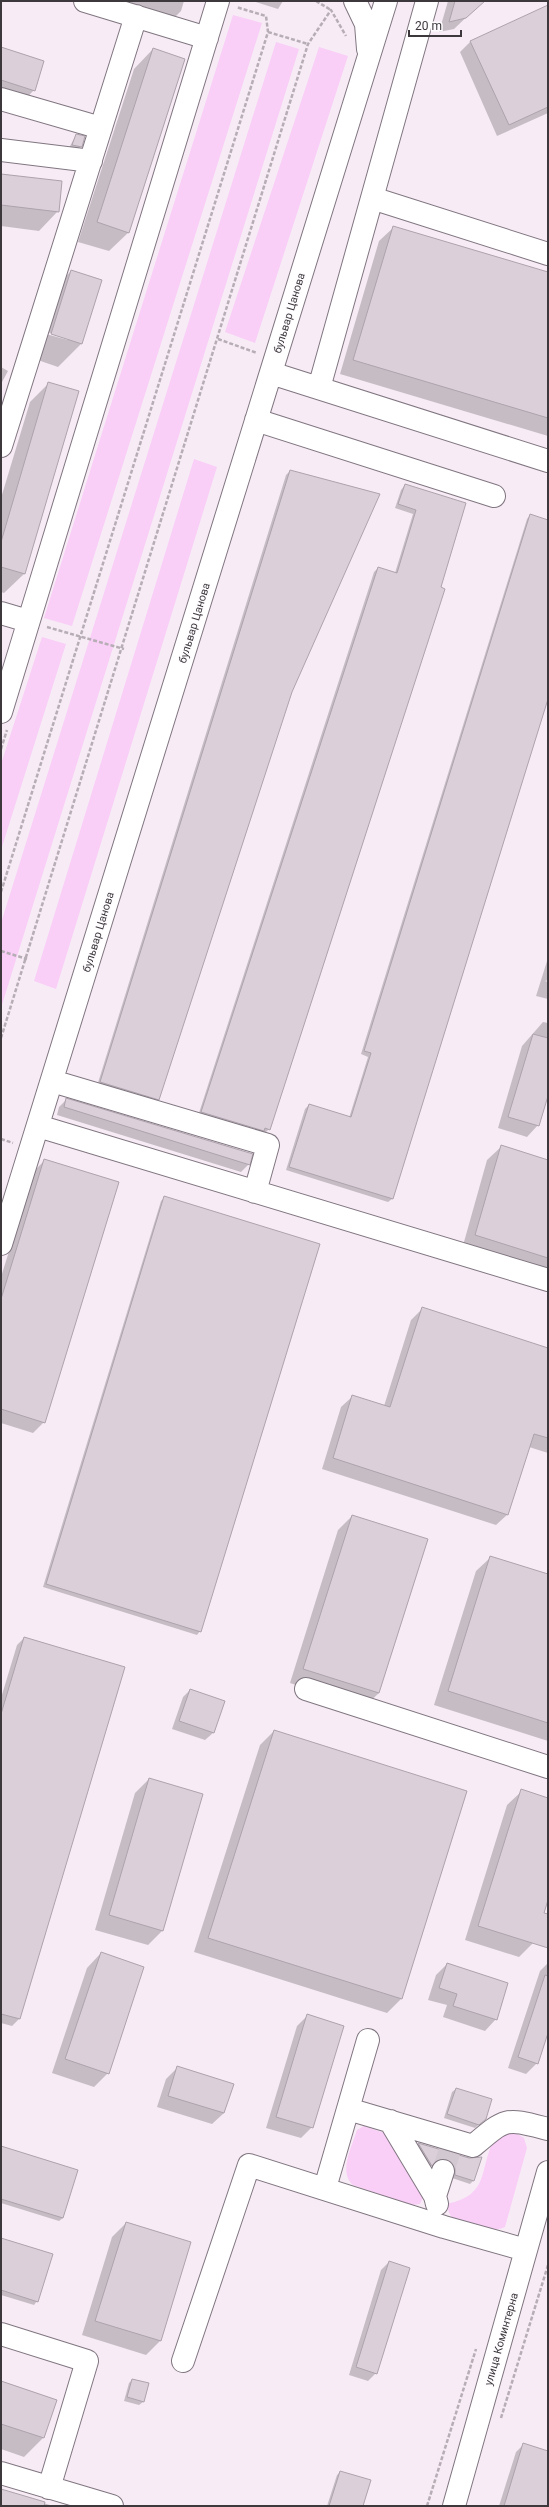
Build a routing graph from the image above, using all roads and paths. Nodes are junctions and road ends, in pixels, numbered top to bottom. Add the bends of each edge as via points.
1 (85, 1) edge
2 (316, 1) edge
3 (355, 1) edge
4 (386, 1) edge
5 (427, 1) edge
6 (218, 2) edge
7 (331, 10) junction
8 (136, 16) junction
9 (268, 32) junction
10 (207, 38) junction
11 (350, 42) dead end
12 (308, 44) junction
13 (365, 68) junction
14 (1, 98) edge
15 (101, 128) junction
16 (1, 150) edge
17 (91, 161) junction
18 (372, 198) junction
19 (548, 254) edge
20 (271, 373) junction
21 (319, 388) junction
22 (256, 420) junction
23 (3, 433) edge
24 (548, 461) edge
25 (494, 496) dead end
26 (1, 613) edge
27 (28, 622) junction
28 (80, 637) junction
29 (122, 649) junction
30 (1, 712) edge
31 (1, 892) edge
32 (1, 951) edge
33 (26, 959) junction
34 (1, 1038) edge
35 (52, 1081) junction
36 (38, 1126) junction
37 (254, 1192) junction
38 (1, 1244) edge
39 (548, 1280) edge
40 (306, 1689) dead end
41 (548, 1767) edge
42 (368, 2040) dead end
43 (348, 2109) junction
44 (390, 2120) junction
45 (548, 2129) edge
46 (443, 2171) tunnel mouth
47 (548, 2172) edge
48 (325, 2188) junction
49 (435, 2196) junction
50 (444, 2226) junction
51 (526, 2250) junction
52 (548, 2265) edge
53 (1, 2334) edge
54 (183, 2361) dead end
55 (499, 2424) dead end
56 (1, 2473) edge
57 (49, 2488) junction
58 (112, 2506) edge
59 (454, 2506) edge

1 - 8 street
2 - 7 path
3 - 13 street via 367,30
4 - 13 street, бульвар Цанова
5 - 18 street
6 - 9 path via 266,16
6 - 10 street
7 - 11 path
7 - 12 path
8 - 10 street
8 - 15 street
9 - 12 path
9 - 28 path
10 - 27 street
12 - 29 path
13 - 20 street, бульвар Цанова
14 - 15 street
15 - 17 street
16 - 17 street
17 - 23 street
18 - 19 street
18 - 21 street
20 - 21 street
20 - 22 street, бульвар Цанова
21 - 24 street
22 - 25 street
22 - 35 street, бульвар Цанова
26 - 27 street
27 - 28 path
27 - 30 street
28 - 29 path
28 - 31 path
29 - 33 path
32 - 33 path
33 - 34 path
35 - 36 street, бульвар Цанова
35 - 37 street via 268,1145
36 - 37 street
36 - 38 street, бульвар Цанова
37 - 39 street
40 - 41 street
42 - 43 street
43 - 44 street
43 - 48 street
44 - 45 street via 452,2143 474,2146 498,2124 508,2120
44 - 49 street
46 - 49 street
47 - 51 street, улица Коминтерна
48 - 50 street
48 - 54 street via 249,2165
49 - 50 street
50 - 51 street
51 - 59 street, улица Коминтерна
52 - 55 path
53 - 57 street via 87,2361
56 - 57 street
57 - 58 street

